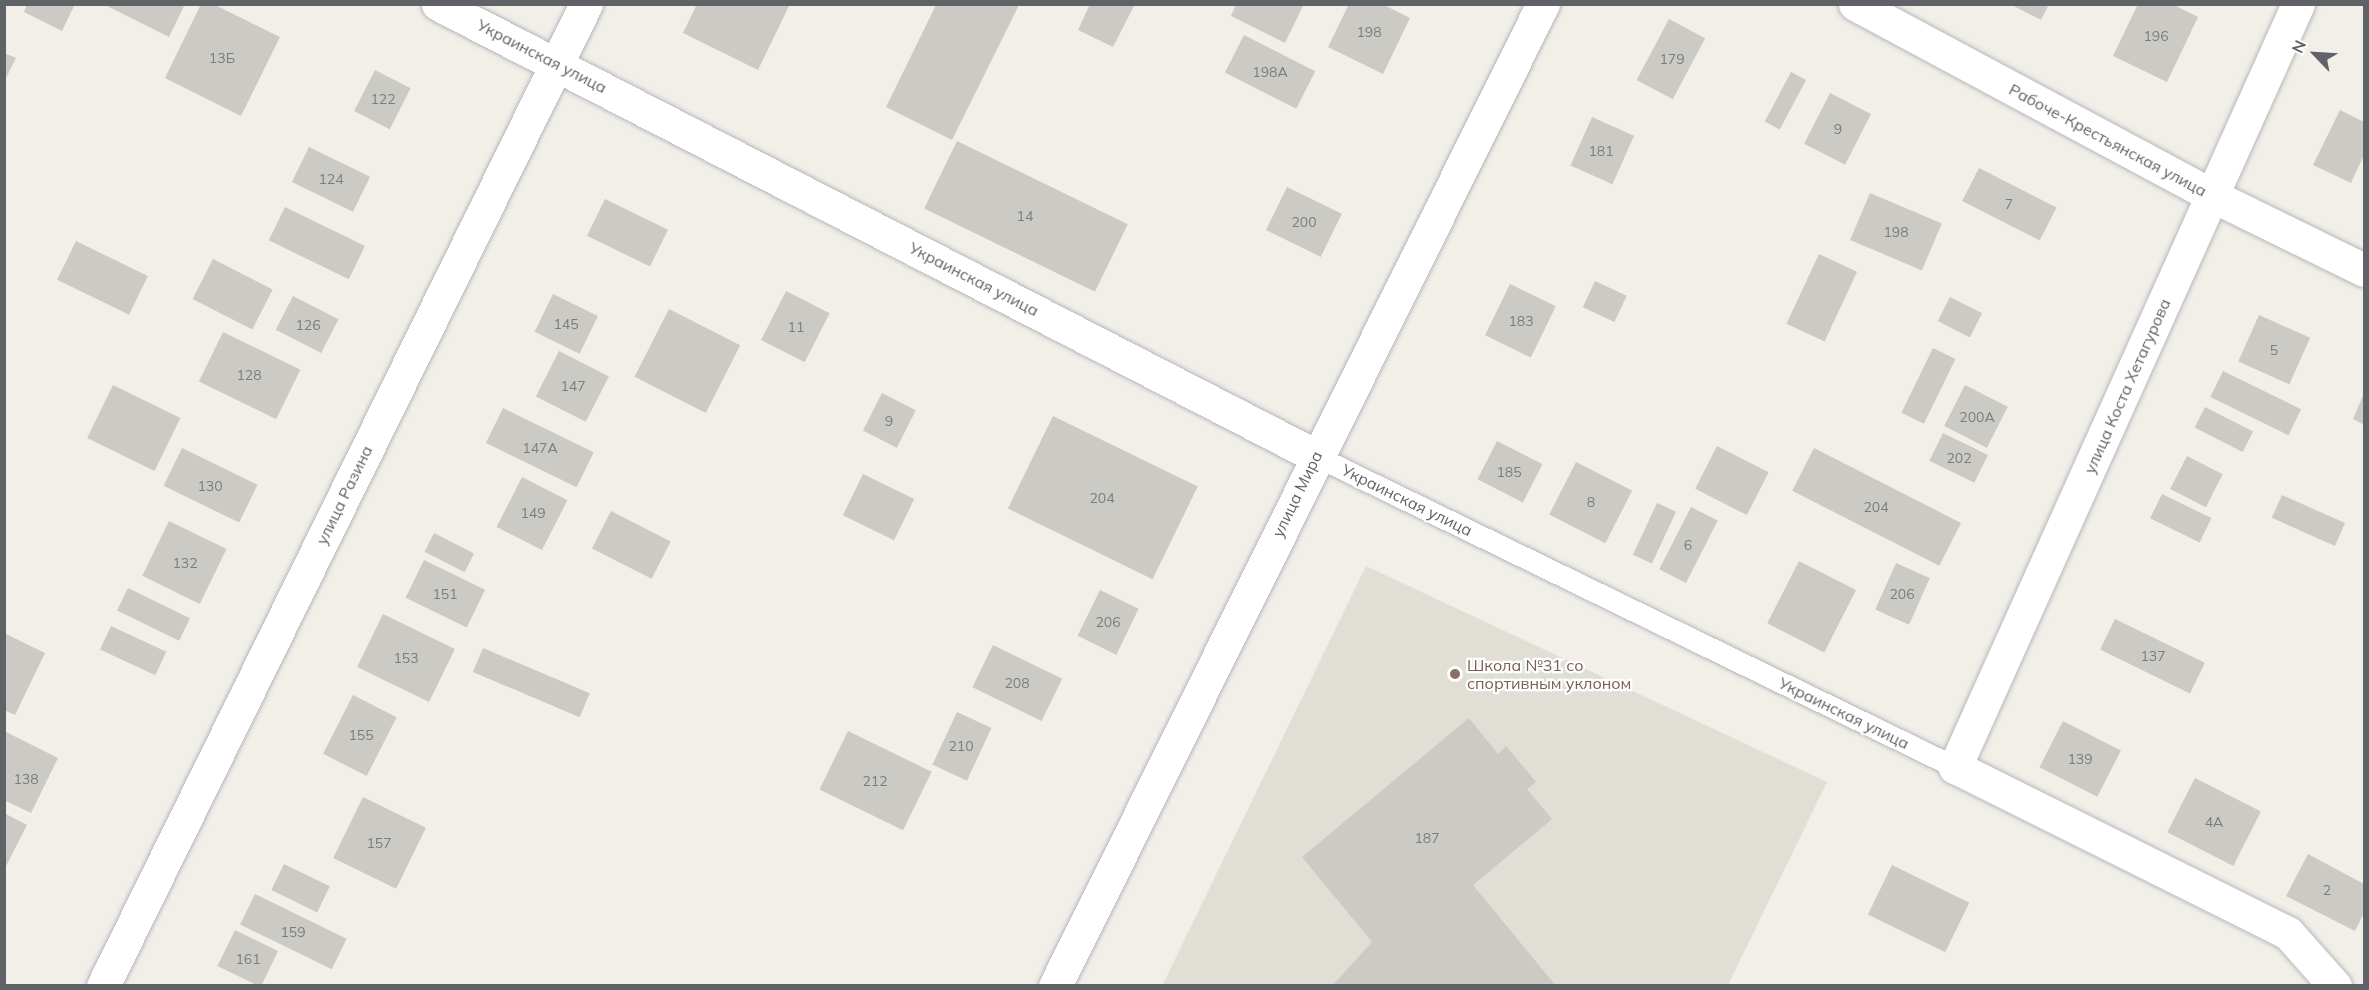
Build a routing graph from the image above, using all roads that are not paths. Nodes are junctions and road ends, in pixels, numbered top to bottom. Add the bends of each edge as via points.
1 (438, 4) edge
2 (586, 4) edge
3 (1543, 4) edge
4 (1855, 4) edge
5 (2298, 4) edge
6 (557, 63) junction
7 (2213, 196) junction
8 (2364, 270) edge
9 (1316, 456) junction
10 (1955, 767) junction
11 (103, 986) edge
12 (1055, 986) edge
13 (2335, 986) edge

1 - 6 street, Украинская улица
2 - 6 street, улица Разина
3 - 9 street, улица Мира
4 - 7 street, Рабоче-Крестьянская улица
5 - 7 street, улица Коста Хетагурова
6 - 9 street, Украинская улица
6 - 11 street, улица Разина
7 - 8 street, Рабоче-Крестьянская улица
7 - 10 street, улица Коста Хетагурова
9 - 10 lane, Украинская улица
9 - 12 street, улица Мира
10 - 13 street, Украинская улица via 2288,933

